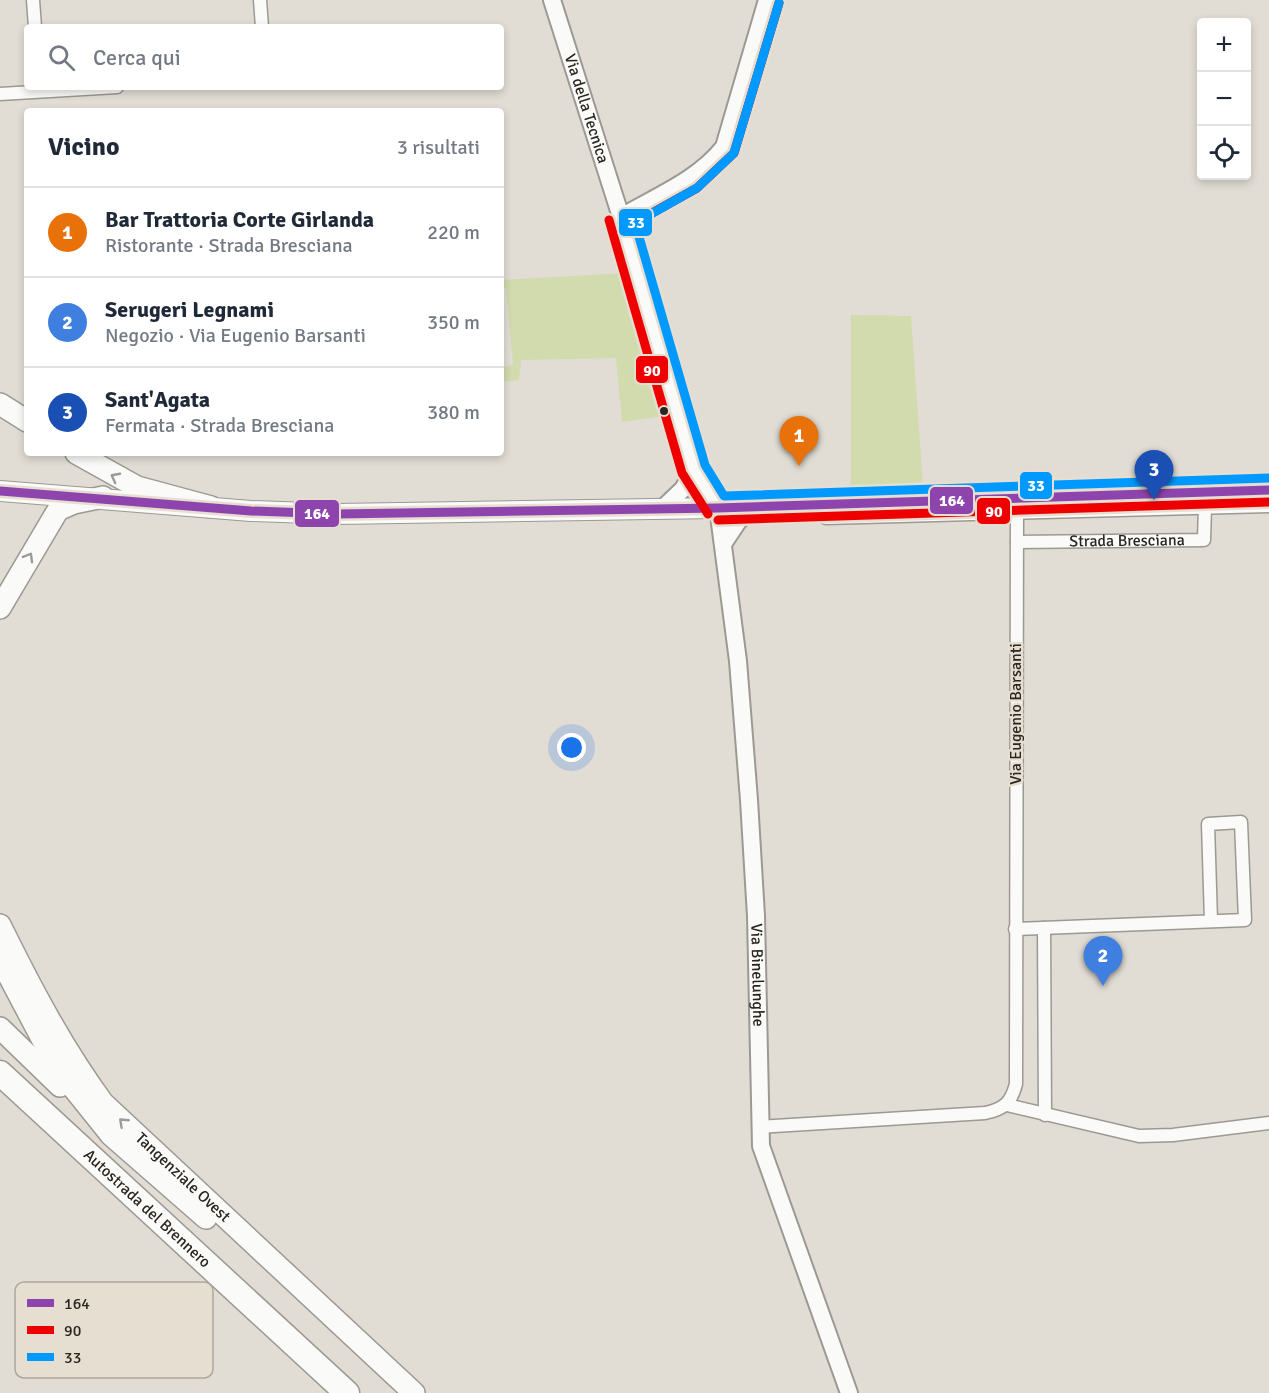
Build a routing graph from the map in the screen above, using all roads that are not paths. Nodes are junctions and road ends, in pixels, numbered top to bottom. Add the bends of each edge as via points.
1 (33, 0) edge
2 (260, 0) edge
3 (552, 0) edge
4 (767, 0) edge
5 (35, 24) edge
6 (262, 24) edge
7 (39, 90) edge
8 (0, 94) edge
9 (621, 217) junction
10 (0, 404) edge
11 (24, 419) edge
12 (81, 456) edge
13 (694, 470) junction
14 (0, 490) edge
15 (1269, 490) edge
16 (102, 497) junction
17 (763, 505) junction
18 (1017, 505) junction
19 (1269, 506) edge
20 (211, 507) junction
21 (1205, 507) junction
22 (663, 508) junction
23 (718, 508) junction
24 (1017, 542) junction
25 (723, 544) junction
26 (0, 608) edge
27 (1211, 921) junction
28 (0, 925) edge
29 (1044, 928) junction
30 (1015, 929) junction
31 (0, 959) edge
32 (0, 1028) edge
33 (0, 1073) edge
34 (0, 1093) edge
35 (1006, 1105) junction
36 (1045, 1115) junction
37 (1269, 1123) edge
38 (759, 1127) junction
39 (111, 1135) junction
40 (203, 1282) edge
41 (213, 1291) edge
42 (323, 1393) edge
43 (347, 1393) edge
44 (396, 1393) edge
45 (414, 1393) edge
46 (849, 1393) edge

1 - 5 street
2 - 6 street
3 - 9 street, Via della Tecnica
4 - 9 street via 724,147 712,163 694,176
7 - 8 street
9 - 13 street, Via della Tecnica
10 - 11 highway
20 -> 12 highway via 137,487
13 - 22 street
13 - 23 street, Via della Tecnica
14 - 16 main road, Strada Bresciana
15 - 18 main road, Strada Bresciana
16 - 20 main road, Strada Bresciana
26 -> 16 highway via 58,510
17 - 18 main road, Strada Bresciana via 811,504 849,510
17 - 23 main road, Strada Bresciana
17 - 25 street via 739,520
18 - 21 street, Strada Bresciana
18 - 24 street, Via Eugenio Barsanti
19 - 21 street, Strada Bresciana
20 - 22 main road, Strada Bresciana via 337,514
21 - 24 street, Strada Bresciana via 1204,540
22 - 23 main road, Strada Bresciana
23 - 25 street, Via Binelunghe
24 - 30 street, Via Eugenio Barsanti
25 - 38 street, Via Binelunghe via 750,800
27 - 27 street via 1208,824 1241,822 1245,920
27 - 29 street
45 -> 28 highway, Tangenziale Ovest via 103,1103 43,1011
29 - 30 street
29 - 36 street
30 - 35 street, Via Eugenio Barsanti via 1016,1084
31 - 39 highway, Tangenziale Ovest via 58,1069
32 - 39 highway
33 - 43 highway, Autostrada del Brennero
34 - 40 highway, Autostrada del Brennero
35 - 36 street
35 - 38 street via 986,1113
36 - 37 street via 1139,1136
38 - 46 street, Via Binelunghe via 761,1146
39 - 44 highway, Tangenziale Ovest
41 - 42 highway, Autostrada del Brennero

